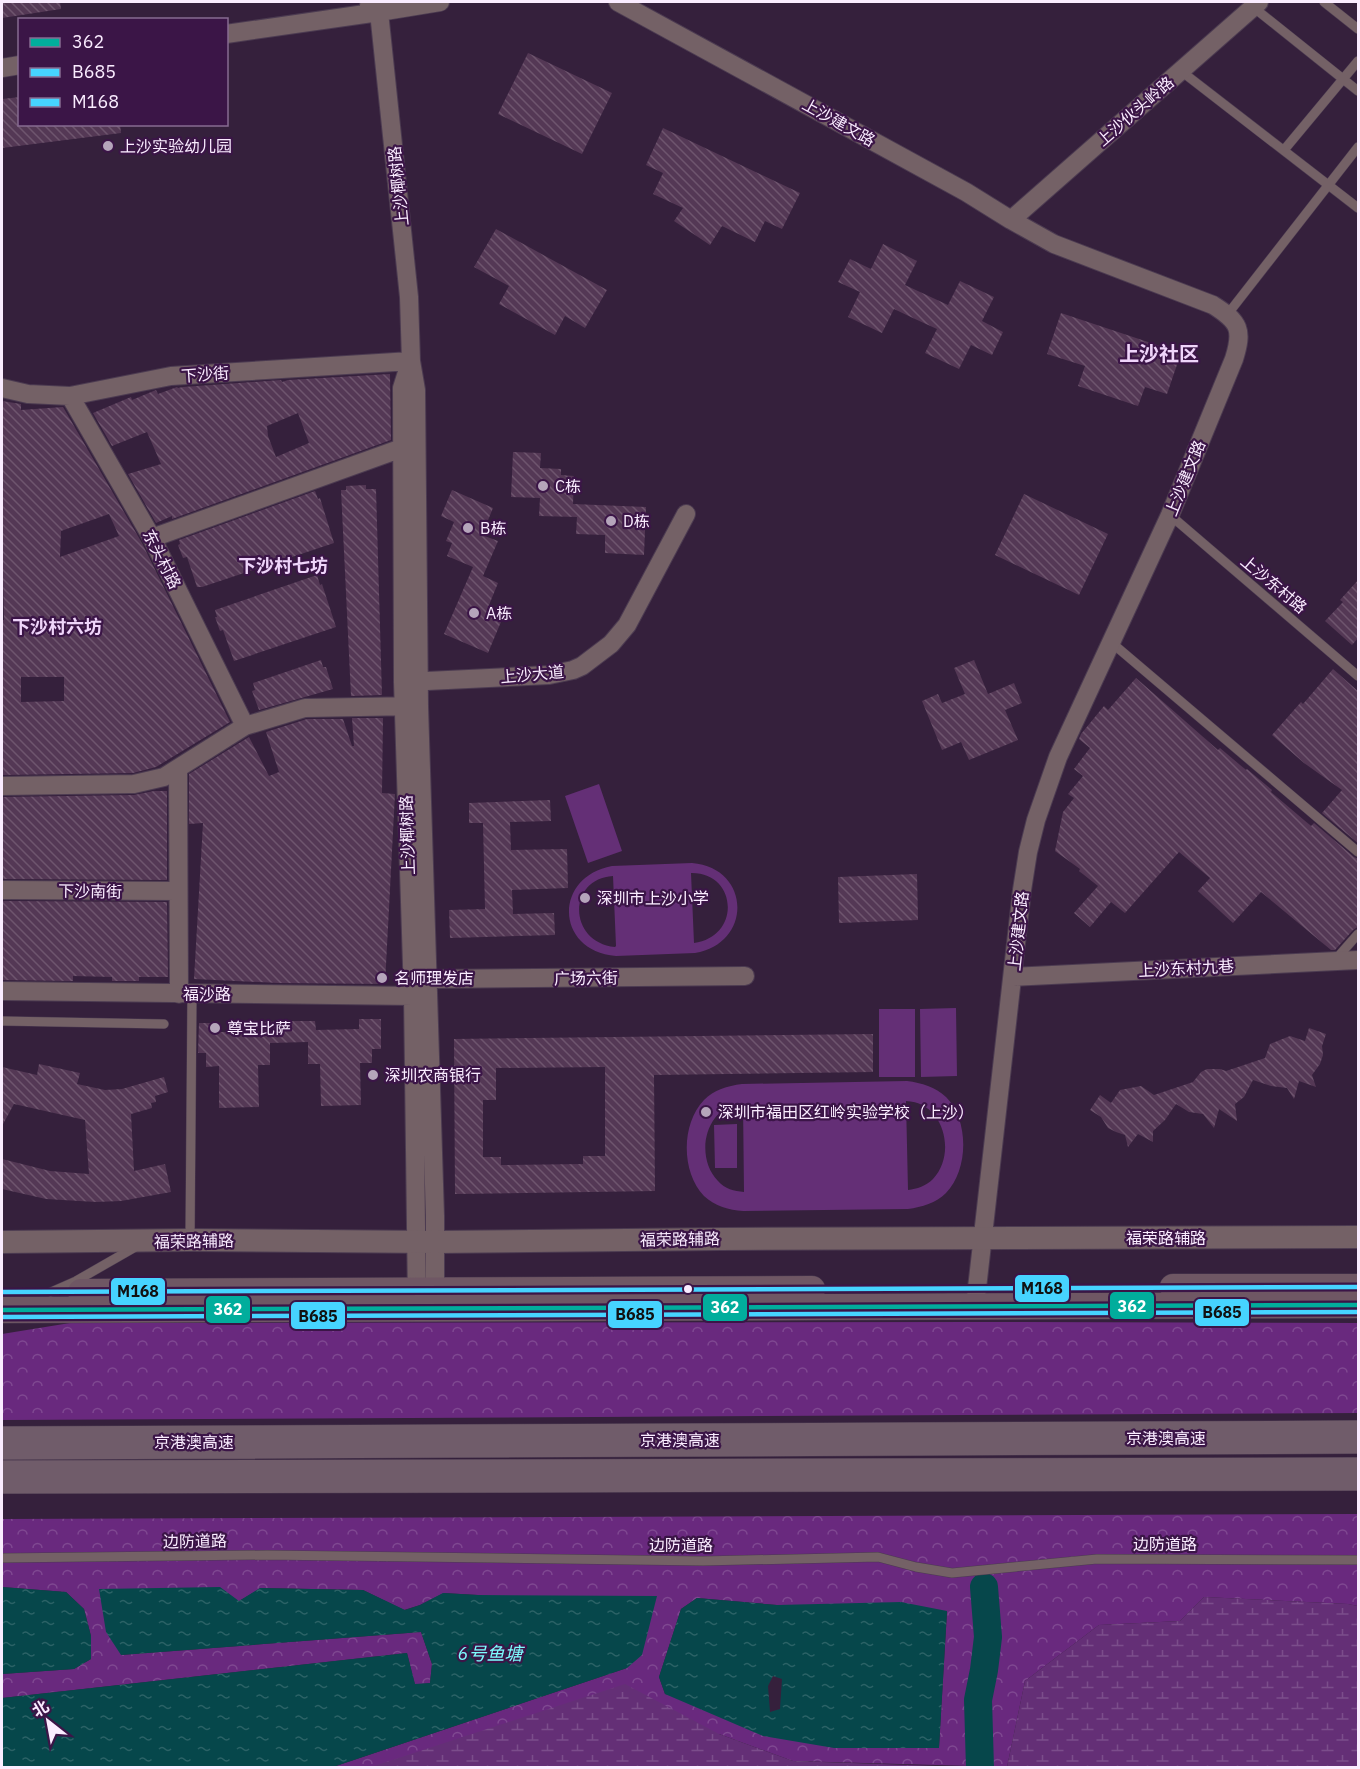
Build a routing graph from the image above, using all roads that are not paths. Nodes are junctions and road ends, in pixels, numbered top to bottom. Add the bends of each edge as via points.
1 (362, 2) edge
2 (440, 2) edge
3 (618, 2) edge
4 (1324, 2) edge
5 (1256, 4) edge
6 (380, 12) junction
7 (1359, 29) edge
8 (228, 34) edge
9 (1359, 61) edge
10 (18, 66) edge
11 (2, 68) edge
12 (1181, 71) junction
13 (1343, 79) junction
14 (1359, 91) edge
15 (1359, 147) edge
16 (1284, 150) junction
17 (1328, 184) junction
18 (1359, 208) edge
19 (1011, 220) junction
20 (1227, 315) junction
21 (411, 361) junction
22 (2, 388) edge
23 (70, 396) junction
24 (409, 446) junction
25 (686, 514) dead end
26 (1170, 515) junction
27 (152, 538) junction
28 (1112, 643) junction
29 (1359, 676) edge
30 (410, 681) junction
31 (411, 706) junction
32 (246, 726) junction
33 (178, 768) junction
34 (2, 786) edge
35 (1359, 852) edge
36 (2, 890) edge
37 (178, 891) junction
38 (1359, 934) edge
39 (1359, 960) edge
40 (1335, 961) junction
41 (745, 976) dead end
42 (1013, 977) junction
43 (428, 979) junction
44 (2, 991) edge
45 (185, 994) junction
46 (413, 996) junction
47 (2, 1021) edge
48 (164, 1024) dead end
49 (1359, 1237) edge
50 (983, 1238) junction
51 (190, 1240) junction
52 (2, 1242) edge
53 (147, 1242) junction
54 (425, 1242) junction
55 (1359, 1287) edge
56 (2, 1292) edge
57 (51, 1292) junction
58 (976, 1297) junction
59 (426, 1300) junction
60 (1359, 1305) edge
61 (2, 1310) edge
62 (1359, 1437) edge
63 (2, 1443) edge
64 (1359, 1474) edge
65 (2, 1477) edge
66 (2, 1558) edge
67 (1359, 1560) edge

1 - 6 street
2 - 6 street
3 - 19 street, 上沙建文路
4 - 7 lane
5 - 12 street, 上沙伙头岭路
5 - 13 lane
6 - 8 street
6 - 21 street, 上沙椰树路 via 409,297
9 - 13 lane
10 - 11 street
12 - 16 lane
12 - 19 street, 上沙伙头岭路
13 - 14 lane
13 - 16 lane
15 - 17 lane
16 - 17 lane
17 - 18 lane
17 - 20 lane
19 - 20 street, 上沙建文路 via 1054,244 1206,302
20 - 26 street, 上沙建文路 via 1239,332 1237,349
21 - 23 street, 下沙街 via 171,376
21 - 24 street, 上沙椰树路 via 402,388
22 - 23 street, 下沙街
23 - 27 street, 东头村路
24 - 27 street
24 - 30 street, 上沙椰树路
25 - 30 street, 上沙大道 via 627,624 611,644 582,666 549,675
26 - 28 street, 上沙建文路
26 - 29 lane, 上沙东村路
27 - 32 street, 东头村路
28 - 35 lane
28 - 42 street, 上沙建文路 via 1058,757 1036,820 1023,881
30 - 31 street, 上沙椰树路
31 - 32 street via 312,706
31 - 43 street, 上沙椰树路
31 - 46 street, 上沙椰树路
32 - 33 street
33 - 34 street via 164,777 134,784
33 - 37 street
36 - 37 street, 下沙南街
37 - 45 street
38 - 40 lane
39 - 40 street, 上沙东村九巷
40 - 42 street, 上沙东村九巷
41 - 43 street, 广场六街
42 - 50 street, 上沙建文路
43 - 54 street, 上沙椰树路
44 - 45 street, 福沙路
45 - 46 street, 福沙路
45 - 51 lane
46 - 54 street, 上沙椰树路
47 - 48 lane
49 - 50 street, 福荣路辅路
50 - 54 street, 福荣路辅路
50 - 58 street, 上沙建文路
51 - 53 street, 福荣路辅路
51 - 54 street, 福荣路辅路
52 - 53 street, 福荣路辅路
53 - 57 lane
54 - 59 street, 上沙椰树路
55 - 58 main road
56 - 57 main road
57 - 59 main road
58 - 59 main road
58 - 60 main road
59 - 61 main road
62 - 63 highway, 京港澳高速
64 - 65 highway
66 - 67 lane, 边防道路 via 279,1556 703,1561 878,1557 952,1573 1097,1559

